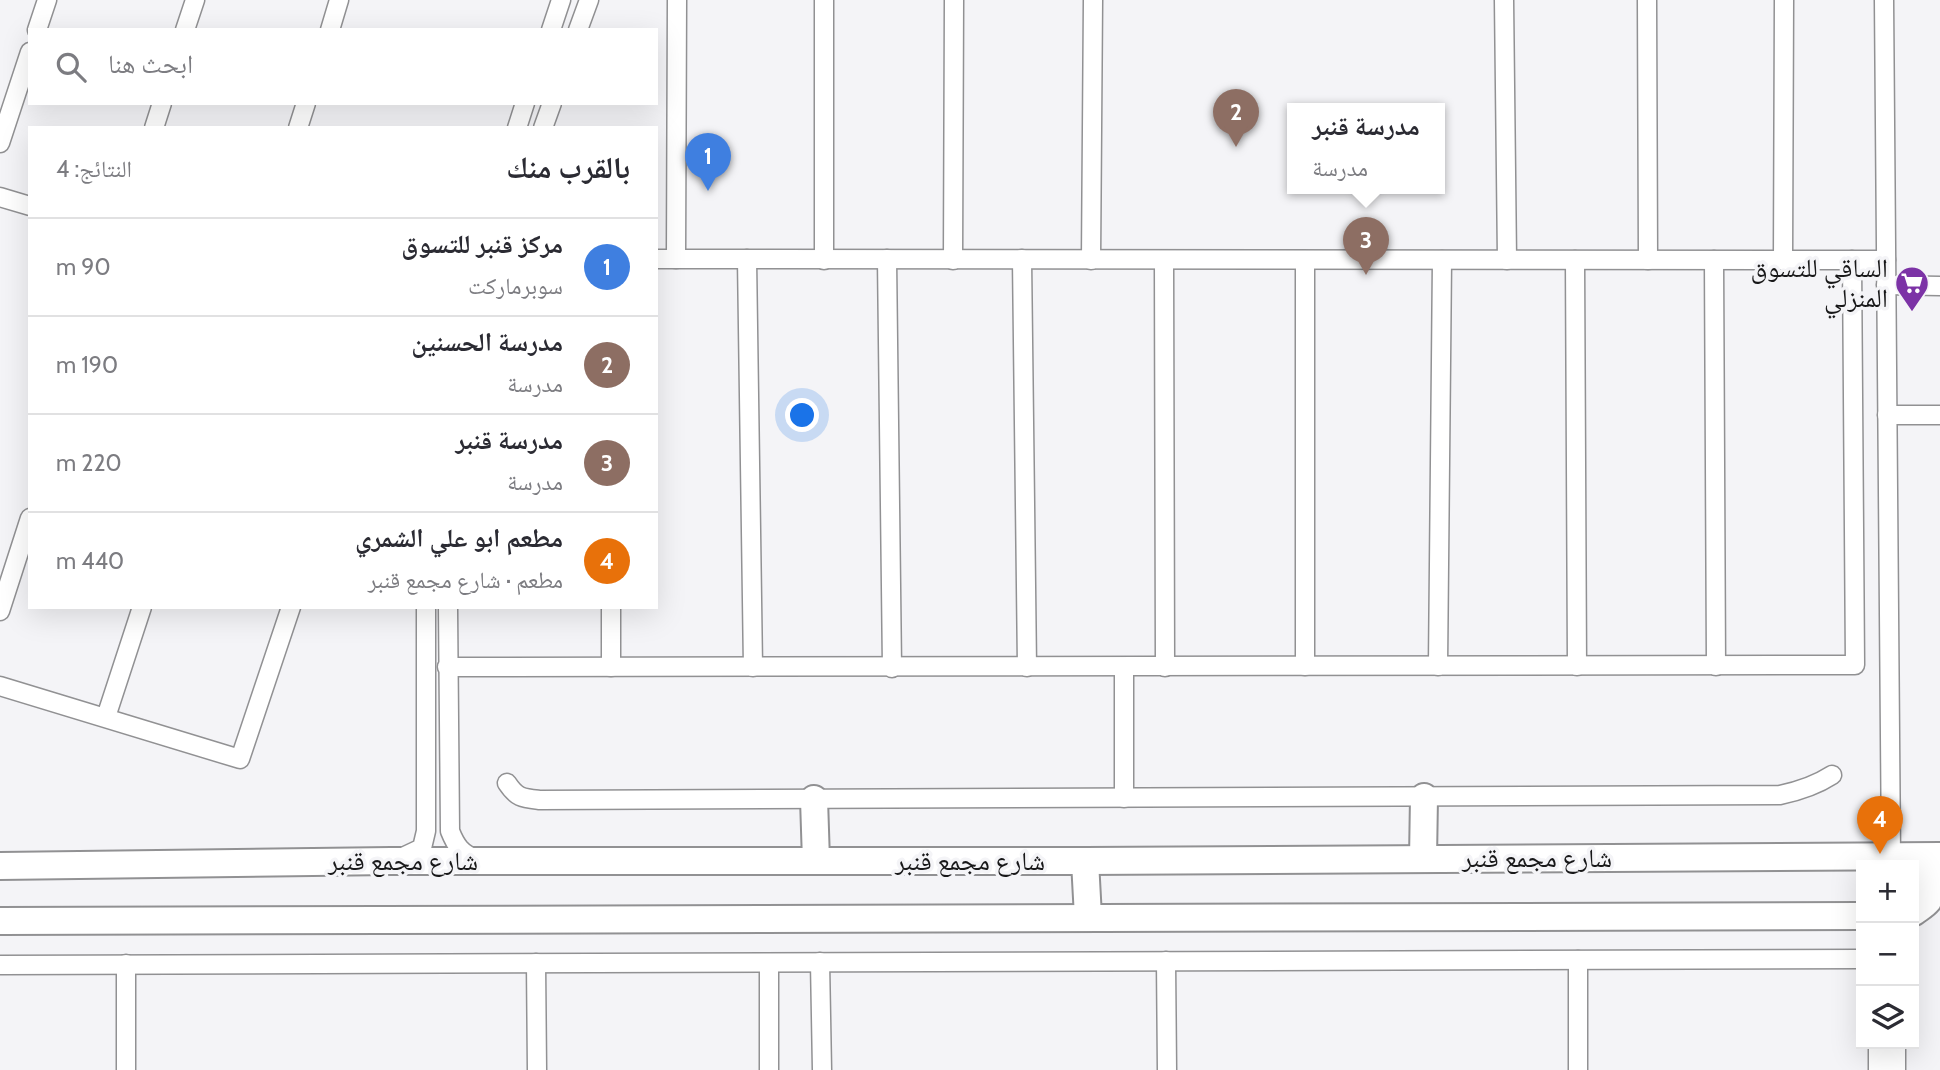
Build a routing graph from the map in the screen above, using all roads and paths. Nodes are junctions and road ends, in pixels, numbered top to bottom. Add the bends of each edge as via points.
1 (47, 0) edge
2 (195, 0) edge
3 (339, 0) edge
4 (589, 0) edge
5 (677, 0) edge
6 (824, 0) edge
7 (954, 0) edge
8 (1093, 0) edge
9 (1504, 0) edge
10 (1647, 0) edge
11 (1784, 0) edge
12 (1884, 0) edge
13 (558, 1) edge
14 (38, 28) edge
15 (187, 28) edge
16 (331, 28) edge
17 (551, 28) edge
18 (579, 28) edge
19 (28, 58) edge
20 (161, 105) edge
21 (305, 105) edge
22 (524, 105) edge
23 (551, 105) edge
24 (155, 126) edge
25 (299, 126) edge
26 (518, 126) edge
27 (544, 126) edge
28 (0, 143) edge
29 (0, 197) edge
30 (28, 205) edge
31 (658, 259) edge
32 (676, 259) junction
33 (747, 260) junction
34 (824, 260) junction
35 (887, 260) junction
36 (953, 260) junction
37 (1022, 260) junction
38 (1091, 260) junction
39 (1164, 260) junction
40 (1305, 260) junction
41 (1442, 260) junction
42 (1507, 260) junction
43 (1575, 260) junction
44 (1648, 260) junction
45 (1714, 260) junction
46 (1783, 260) junction
47 (1852, 260) junction
48 (1886, 260) junction
49 (1886, 285) junction
50 (1940, 286) edge
51 (1887, 415) junction
52 (1940, 415) edge
53 (28, 524) edge
54 (141, 609) edge
55 (289, 609) edge
56 (423, 609) edge
57 (448, 609) edge
58 (611, 609) edge
59 (0, 611) edge
60 (1305, 666) junction
61 (1438, 666) junction
62 (1577, 666) junction
63 (1716, 666) junction
64 (447, 667) junction
65 (611, 667) junction
66 (753, 667) junction
67 (1027, 667) junction
68 (1124, 667) junction
69 (1165, 667) junction
70 (892, 668) junction
71 (0, 686) edge
72 (106, 717) junction
73 (1832, 775) dead end
74 (507, 783) dead end
75 (1424, 797) junction
76 (1124, 798) junction
77 (814, 799) junction
78 (1896, 856) junction
79 (1940, 856) edge
80 (1423, 859) junction
81 (1913, 860) edge
82 (391, 861) junction
83 (483, 861) junction
84 (816, 861) junction
85 (1085, 861) junction
86 (1919, 861) edge
87 (0, 866) edge
88 (1919, 910) edge
89 (1919, 914) edge
90 (1940, 915) edge
91 (1856, 916) edge
92 (1088, 917) junction
93 (0, 921) edge
94 (1856, 959) edge
95 (1578, 960) junction
96 (1166, 961) junction
97 (769, 962) junction
98 (820, 962) junction
99 (536, 963) junction
100 (126, 964) junction
101 (0, 965) edge
102 (1878, 1049) edge
103 (1896, 1049) edge
104 (126, 1070) edge
105 (537, 1070) edge
106 (769, 1070) edge
107 (822, 1070) edge
108 (1167, 1070) edge
109 (1578, 1070) edge
110 (1878, 1070) edge
111 (1896, 1070) edge

1 - 14 street
2 - 15 street
3 - 16 street
4 - 18 street
5 - 32 street
6 - 34 street
7 - 36 street
8 - 38 street
9 - 42 street
10 - 44 street
11 - 46 street
12 - 48 street
13 - 17 street
19 - 28 street
20 - 24 street
21 - 25 street
22 - 26 street
23 - 27 street
29 - 30 street
31 - 32 street
32 - 33 street
33 - 34 street
33 - 66 street
34 - 35 street
35 - 36 street
35 - 70 street
36 - 37 street
37 - 38 street
37 - 67 street
38 - 39 street
39 - 40 street
39 - 69 street
40 - 41 street
40 - 60 street
41 - 42 street
41 - 61 street
42 - 43 street
43 - 44 street
43 - 62 street
44 - 45 street
45 - 46 street
45 - 63 street
46 - 47 street
47 - 48 street
47 - 63 street via 1855,666
48 - 49 street
49 - 50 street
49 - 51 street
51 - 52 street
51 - 78 street
53 - 59 street
54 - 72 street
55 - 72 street via 240,759
56 - 82 street via 426,831 422,848
57 - 64 street
58 - 65 street
60 - 61 street
60 - 69 street
61 - 62 street
62 - 63 street
64 - 65 street
64 - 83 street via 450,831 456,846
65 - 66 street
66 - 70 street
67 - 68 street
67 - 70 street
68 - 69 street
68 - 76 street
71 - 72 street
73 - 75 street via 1808,788 1780,795
74 - 77 street via 515,795 540,800
75 - 76 street
75 - 80 main road
76 - 77 street
77 - 84 main road
78 - 79 main road, شارع مجمع قنبر
78 - 80 main road, شارع مجمع قنبر
78 - 81 main road
80 - 85 main road, شارع مجمع قنبر
82 - 83 main road, شارع مجمع قنبر
82 - 87 main road, شارع مجمع قنبر
83 - 84 main road, شارع مجمع قنبر
84 - 85 main road, شارع مجمع قنبر
85 - 92 main road
86 - 88 main road via 1928,869 1932,889
89 - 90 main road
91 - 92 main road
92 - 93 main road
94 - 95 street
95 - 96 street
95 - 109 street
96 - 98 street
96 - 108 street
97 - 98 street
97 - 99 street
97 - 106 street
98 - 107 street
99 - 100 street
99 - 105 street
100 - 101 street
100 - 104 street
102 - 110 street
103 - 111 street

